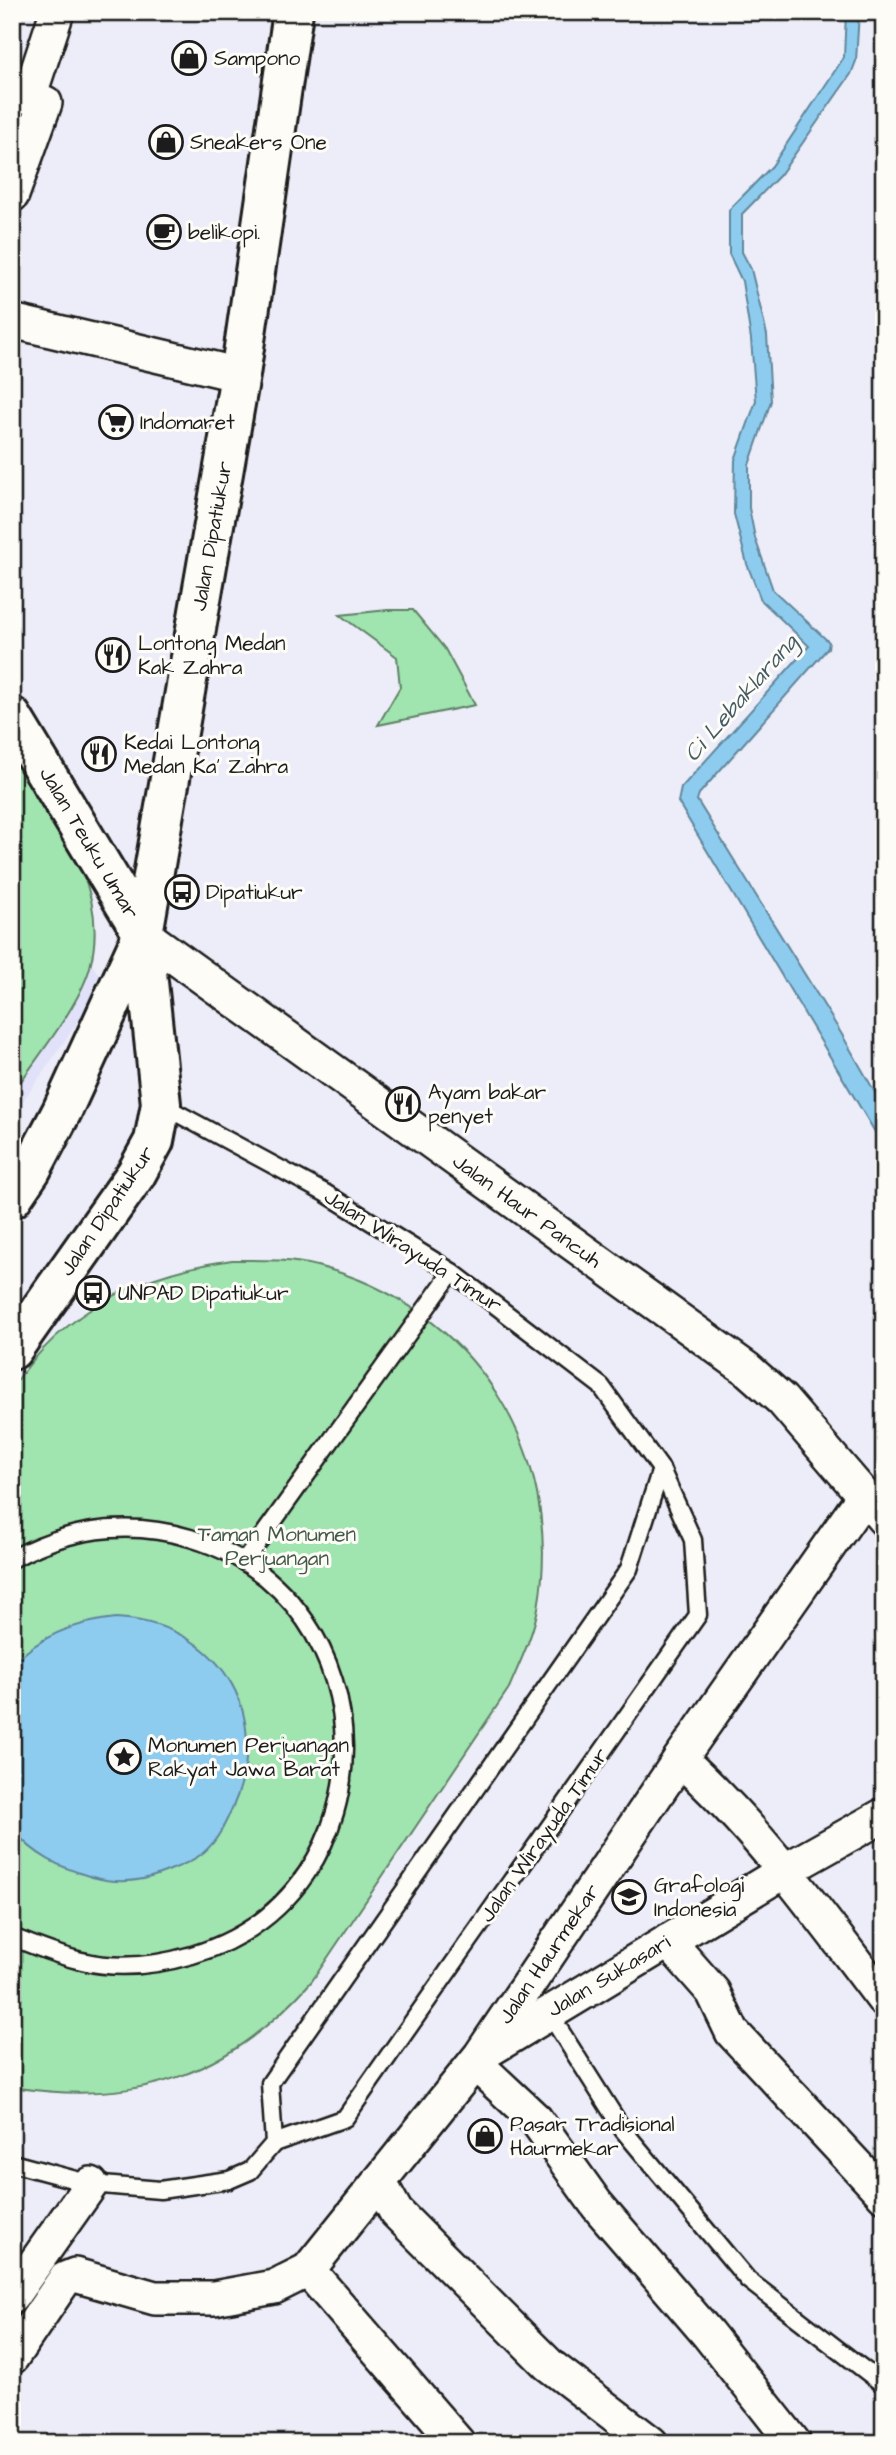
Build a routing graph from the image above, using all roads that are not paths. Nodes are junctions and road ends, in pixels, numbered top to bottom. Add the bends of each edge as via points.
1 (57, 12) edge
2 (293, 12) edge
3 (20, 95) edge
4 (12, 195) edge
5 (12, 321) edge
6 (240, 375) junction
7 (12, 717) edge
8 (143, 934) junction
9 (161, 1104) junction
10 (12, 1198) edge
11 (452, 1272) junction
12 (12, 1350) edge
13 (662, 1469) junction
14 (874, 1508) edge
15 (12, 1559) edge
16 (244, 1562) junction
17 (680, 1759) junction
18 (884, 1815) edge
19 (786, 1870) junction
20 (12, 1937) edge
21 (668, 1941) junction
22 (884, 2000) edge
23 (549, 2013) junction
24 (478, 2059) junction
25 (274, 2143) junction
26 (12, 2163) edge
27 (380, 2183) junction
28 (91, 2184) junction
29 (884, 2195) edge
30 (308, 2270) junction
31 (12, 2296) edge
32 (12, 2357) edge
33 (884, 2385) edge
34 (458, 2443) edge
35 (651, 2443) edge
36 (794, 2443) edge

1 - 3 street
2 - 6 main road, Jalan Dipatiukur
3 - 4 street via 45,103
5 - 6 street
6 - 8 main road, Jalan Dipatiukur
7 - 8 main road, Jalan Teuku Umar
8 - 9 main road, Jalan Dipatiukur
8 - 10 main road, Jalan Dipatiukur via 62,1111
8 - 14 street, Jalan Haur Pancuh via 747,1369 782,1400
9 - 11 lane, Jalan Wirayuda Timur via 325,1193
9 - 12 main road, Jalan Dipatiukur via 154,1141 136,1174
11 - 13 lane, Jalan Wirayuda Timur via 600,1386
11 - 16 lane
13 - 25 lane via 629,1570 270,2083
13 - 25 lane, Jalan Wirayuda Timur via 693,1540 698,1615 345,2118
14 - 17 street, Jalan Haurmekar
15 - 16 lane via 80,1532 122,1527 165,1531 206,1543
16 - 20 lane via 278,1589 307,1623 328,1661 341,1702 346,1745 343,1788 330,1829 310,1868 283,1901 250,1929 212,1950 170,1962 127,1966 84,1962
17 - 19 street via 715,1790
17 - 24 street, Jalan Haurmekar
18 - 19 street, Jalan Sukasari
19 - 21 street, Jalan Sukasari
19 - 22 street
21 - 23 street, Jalan Sukasari
21 - 29 street via 713,1992 732,2032
23 - 24 street, Jalan Sukasari
23 - 33 lane via 623,2130 748,2280
24 - 27 street, Jalan Haurmekar
24 - 36 street via 536,2120 597,2205
25 - 28 lane via 250,2171 229,2180 160,2190
26 - 28 lane
27 - 30 street, Jalan Haurmekar
27 - 35 street via 396,2212 549,2365
28 - 31 street
30 - 32 street, Jalan Haurmekar via 274,2287 214,2298 155,2298 75,2275 65,2279
30 - 34 street

